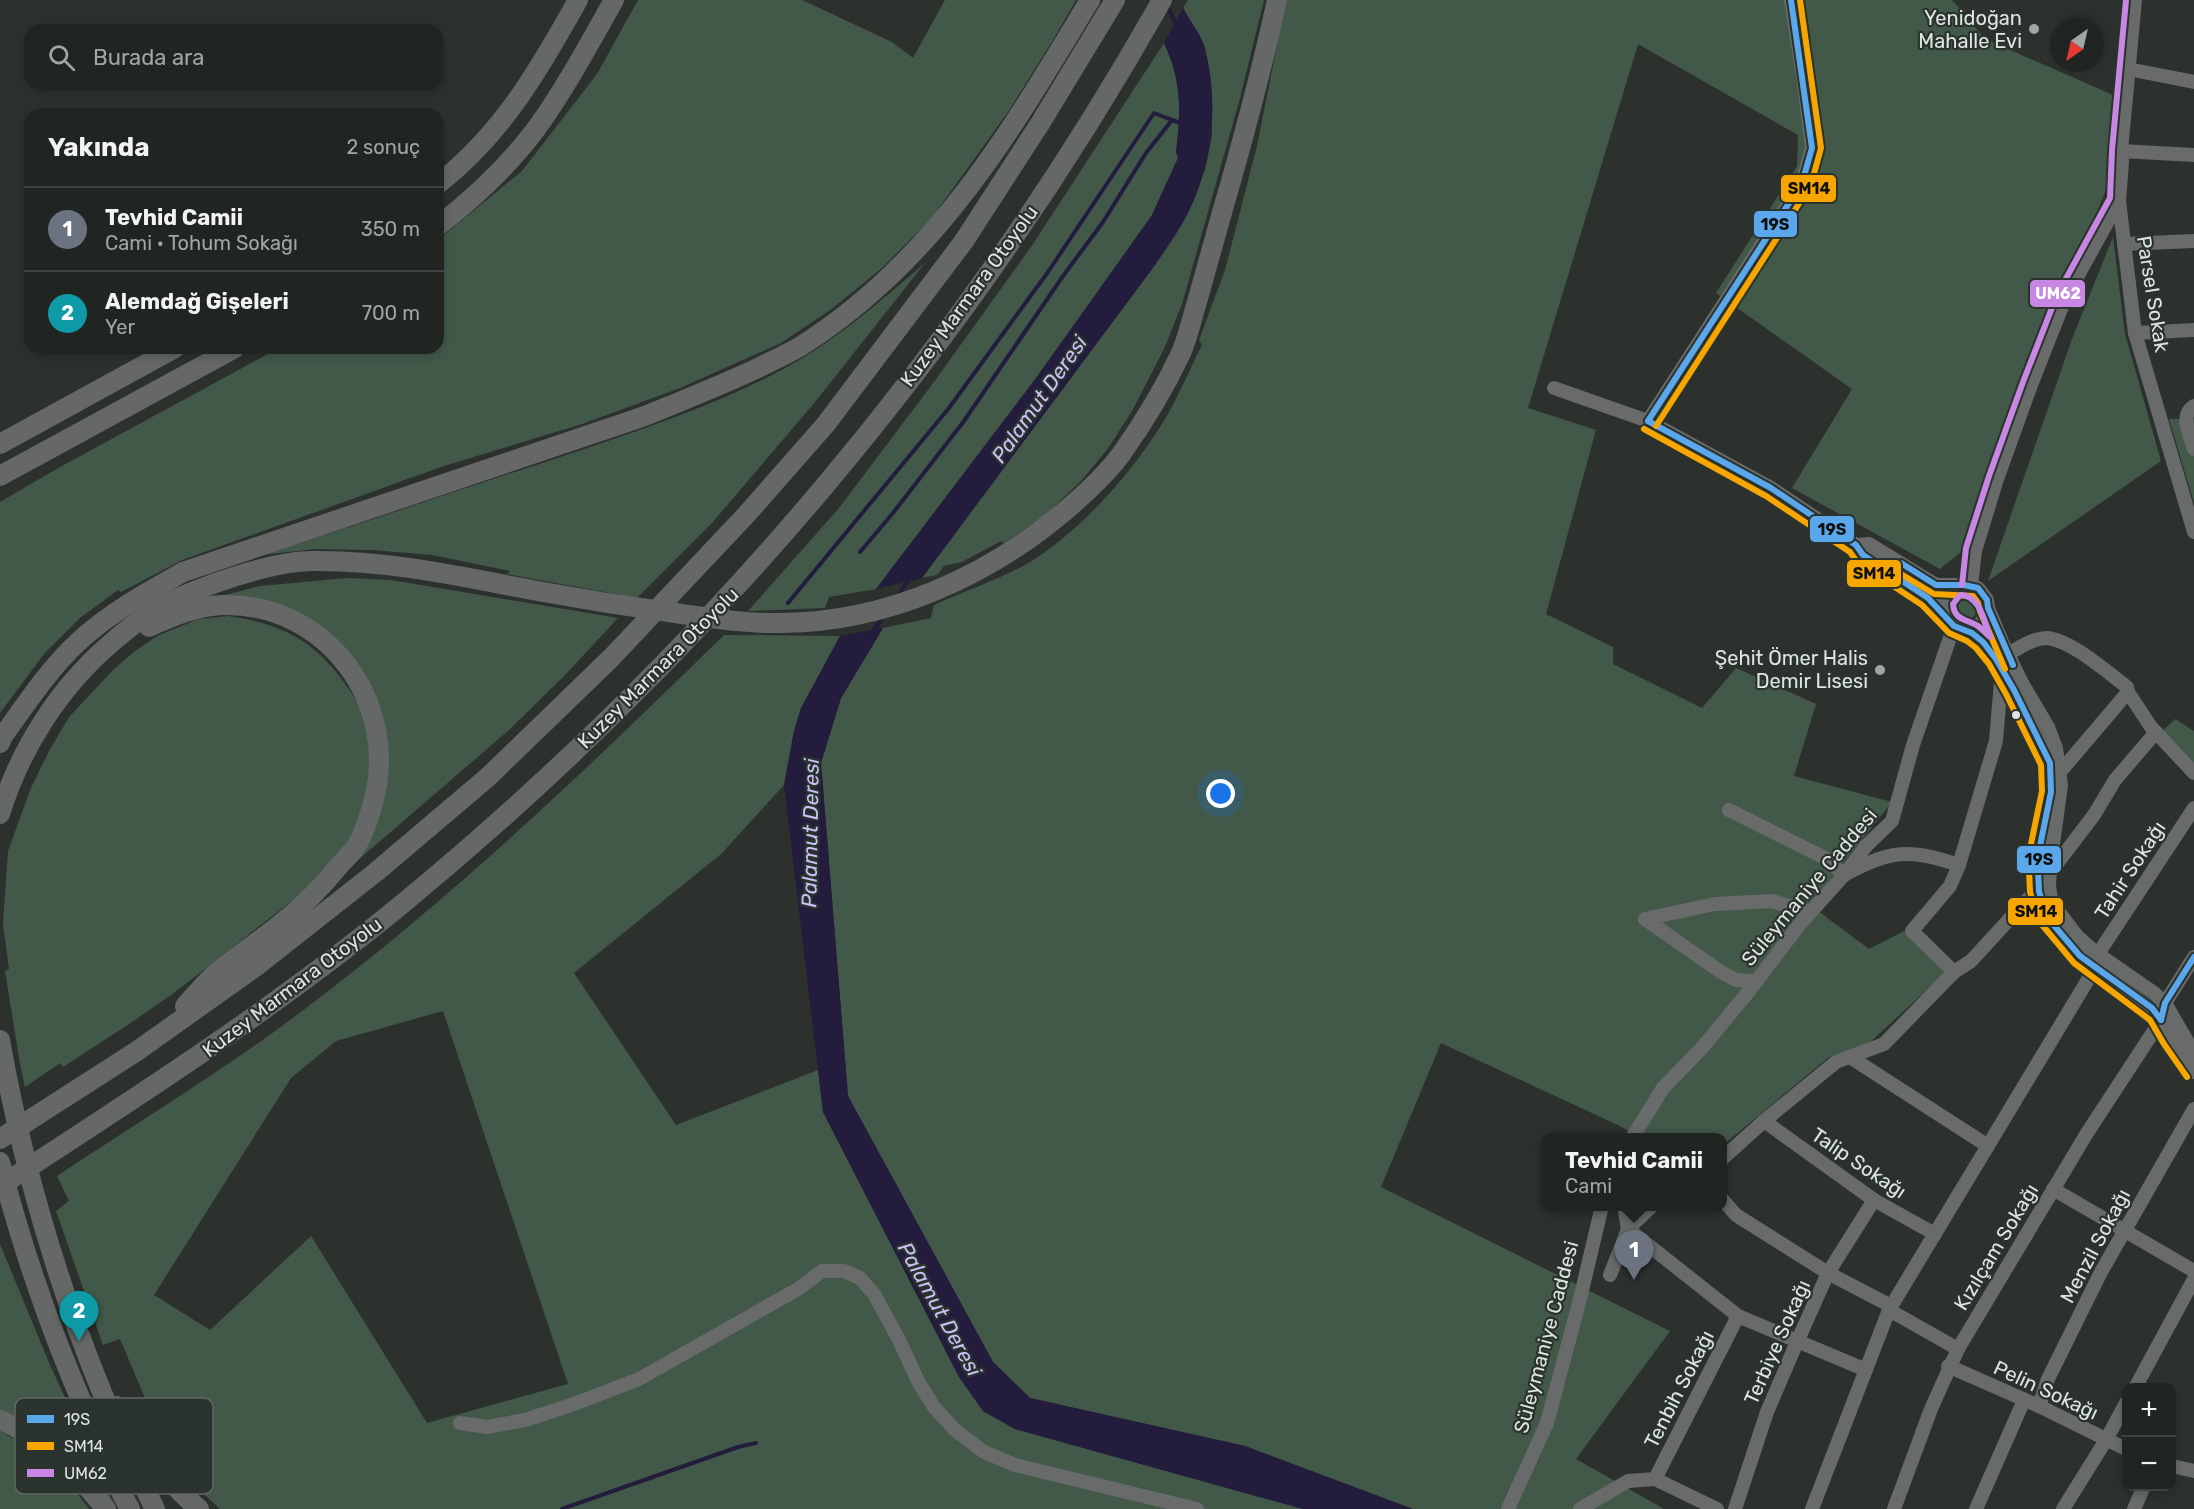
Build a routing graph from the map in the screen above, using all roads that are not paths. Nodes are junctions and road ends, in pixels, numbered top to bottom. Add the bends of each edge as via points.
1 (578, 0) edge
2 (614, 0) edge
3 (1090, 0) edge
4 (1115, 0) edge
5 (1162, 0) edge
6 (1277, 0) edge
7 (1791, 0) edge
8 (2135, 0) edge
9 (2128, 69) junction
10 (2194, 82) edge
11 (2121, 151) junction
12 (2194, 154) edge
13 (444, 179) edge
14 (2119, 201) junction
15 (444, 221) edge
16 (2194, 241) edge
17 (2124, 244) junction
18 (2194, 330) edge
19 (2135, 333) junction
20 (164, 354) edge
21 (224, 354) edge
22 (1554, 388) dead end
23 (2194, 405) edge
24 (1648, 421) junction
25 (0, 444) edge
26 (2194, 448) edge
27 (0, 476) edge
28 (2188, 489) edge
29 (2194, 532) edge
30 (1856, 545) junction
31 (1964, 586) junction
32 (1988, 608) junction
33 (1953, 624) junction
34 (2007, 654) junction
35 (92, 660) junction
36 (2002, 669) junction
37 (2128, 692) junction
38 (2156, 732) junction
39 (0, 743) edge
40 (2060, 772) junction
41 (2194, 773) edge
42 (2194, 808) edge
43 (1729, 810) dead end
44 (0, 814) edge
45 (1959, 865) junction
46 (2050, 871) junction
47 (1844, 875) junction
48 (2039, 887) junction
49 (1810, 912) junction
50 (2194, 957) edge
51 (2096, 961) junction
52 (1954, 972) junction
53 (1756, 981) junction
54 (2165, 1003) junction
55 (2161, 1020) junction
56 (0, 1040) edge
57 (137, 1051) junction
58 (2194, 1053) edge
59 (1850, 1057) junction
60 (2194, 1072) edge
61 (2194, 1109) edge
62 (1764, 1121) junction
63 (1635, 1133) edge
64 (0, 1139) edge
65 (1988, 1146) junction
66 (1727, 1154) edge
67 (0, 1162) edge
68 (0, 1186) edge
69 (2053, 1189) junction
70 (1874, 1200) junction
71 (1727, 1205) edge
72 (1601, 1211) edge
73 (1625, 1211) edge
74 (1647, 1211) edge
75 (1628, 1229) junction
76 (2123, 1231) junction
77 (1935, 1234) junction
78 (2194, 1271) edge
79 (1828, 1273) junction
80 (1610, 1275) dead end
81 (2194, 1279) edge
82 (1890, 1308) junction
83 (1738, 1316) junction
84 (1797, 1342) junction
85 (1958, 1348) junction
86 (91, 1366) junction
87 (1948, 1366) junction
88 (1866, 1370) junction
89 (2138, 1383) edge
90 (80, 1398) edge
91 (104, 1398) edge
92 (112, 1398) edge
93 (2024, 1400) junction
94 (2039, 1406) junction
95 (2122, 1412) edge
96 (0, 1420) edge
97 (460, 1423) dead end
98 (15, 1427) edge
99 (2106, 1440) junction
100 (2122, 1447) edge
101 (2176, 1467) edge
102 (2194, 1471) edge
103 (1655, 1479) junction
104 (2143, 1491) edge
105 (93, 1494) edge
106 (122, 1494) edge
107 (148, 1494) edge
108 (185, 1494) edge
109 (106, 1509) edge
110 (129, 1509) edge
111 (155, 1509) edge
112 (199, 1509) edge
113 (1197, 1509) edge
114 (1508, 1509) edge
115 (1580, 1509) edge
116 (1717, 1509) edge
117 (1735, 1509) edge
118 (1812, 1509) edge
119 (1894, 1509) edge
120 (1976, 1509) edge
121 (2063, 1509) edge
122 (2134, 1509) edge

1 - 13 highway via 537,73 492,135
2 - 15 highway via 535,131 484,186
3 - 39 highway via 981,172 923,245 857,307 799,348 717,388 642,417 183,572 117,610 78,641 48,674
4 - 57 highway, Kuzey Marmara Otoyolu via 964,241 826,424 675,593 488,777 258,965
5 - 68 highway, Kuzey Marmara Otoyolu via 1058,172 951,325 840,470 732,594 528,796 399,907 189,1064
6 - 35 highway via 1255,98 1183,350 1120,456 1086,493 1036,535 991,564 942,589 874,610 819,621 782,623 741,622 609,604 469,576 309,561 255,571 160,607
7 - 24 street via 1812,148 1802,183
8 - 9 street
9 - 10 street
9 - 11 street
11 - 12 street
11 - 14 street
14 - 17 street, Parsel Sokak
14 - 31 street via 2065,299 1997,479
16 - 17 street
17 - 19 street, Parsel Sokak
18 - 19 street
19 - 28 street, Parsel Sokak
20 - 25 highway
21 - 27 highway
22 - 24 street
23 - 26 street via 2185,418
24 - 30 street via 1771,488
28 - 29 street, Parsel Sokak
30 - 31 street via 1869,544 1936,585
30 - 33 street via 1863,555 1928,598
31 - 32 street via 1983,594
31 - 33 street via 1947,595 1944,602
32 - 33 street via 1982,622 1969,629
32 - 34 street
33 - 36 street via 1983,642
33 - 47 street, Süleymaniye Caddesi via 1892,821
34 - 37 street via 2040,639 2062,642 2104,669
34 - 40 street via 2049,727
35 - 44 highway via 67,686 37,733 8,788
35 - 57 highway via 149,627 187,612 222,605 264,610 308,630 330,644 345,661 373,715 380,750 377,789 356,845 326,882 279,925 216,973
36 - 45 street via 1996,741
36 - 48 street via 2050,763
37 - 38 street
37 - 40 street
38 - 41 street
38 - 46 street via 2115,780 2094,815
40 - 46 street
42 - 51 street, Tahir Sokağı
43 - 47 street via 1827,860
45 - 47 street via 1909,852 1866,863
45 - 52 street via 1950,886 1912,931
46 - 48 street
46 - 51 street via 2052,903
47 - 49 street, Süleymaniye Caddesi
48 - 51 street via 2046,916 2072,947
48 - 52 street via 1971,961
49 - 53 street, Süleymaniye Caddesi
49 - 53 street via 1772,901 1715,904 1645,919 1721,972 1736,980
50 - 54 street, Kızılçam Sokağı
51 - 54 street
51 - 55 street
51 - 65 street, Tahir Sokağı
52 - 59 street via 1884,1044
53 - 63 street, Süleymaniye Caddesi via 1701,1049 1663,1088
54 - 55 street, Kızılçam Sokağı
54 - 58 street
55 - 60 street
55 - 69 street, Kızılçam Sokağı
56 - 86 highway via 37,1208
57 - 64 highway, Kuzey Marmara Otoyolu
59 - 62 street via 1836,1062
59 - 65 street
61 - 76 street, Menzil Sokağı
62 - 66 street
62 - 70 street, Talip Sokağı
65 - 77 street, Tahir Sokağı
67 - 90 highway via 47,1319
69 - 76 street
69 - 85 street, Kızılçam Sokağı
70 - 77 street, Talip Sokağı
70 - 79 street, Terbiye Sokağı
71 - 79 street via 1736,1215
72 - 114 street, Süleymaniye Caddesi via 1547,1423
73 - 75 street
74 - 75 street
75 - 80 street
75 - 83 street
76 - 78 street
76 - 94 street, Menzil Sokağı via 2048,1379
77 - 82 street, Tahir Sokağı
79 - 82 street
79 - 84 street, Terbiye Sokağı
81 - 89 street
82 - 85 street
82 - 88 street, Tahir Sokağı
83 - 84 street
83 - 103 street, Tenbih Sokağı
84 - 88 street
84 - 117 street, Terbiye Sokağı via 1767,1412
85 - 87 street, Kızılçam Sokağı
86 - 91 highway
86 - 92 highway
87 - 93 street, Pelin Sokağı
87 - 119 street, Kızılçam Sokağı
88 - 118 street, Tahir Sokağı
93 - 94 street, Pelin Sokağı
93 - 120 street
94 - 99 street, Pelin Sokağı
95 - 99 street
96 - 98 highway
97 - 113 street via 487,1427 525,1420 650,1374 798,1289 822,1271 844,1271 860,1278 874,1294 934,1407 955,1430 984,1452 1016,1465
99 - 100 street, Pelin Sokağı
99 - 121 street
101 - 102 street
103 - 115 street via 1628,1481
103 - 116 street
104 - 122 street
105 - 109 highway
106 - 110 highway
107 - 111 highway
108 - 112 highway

